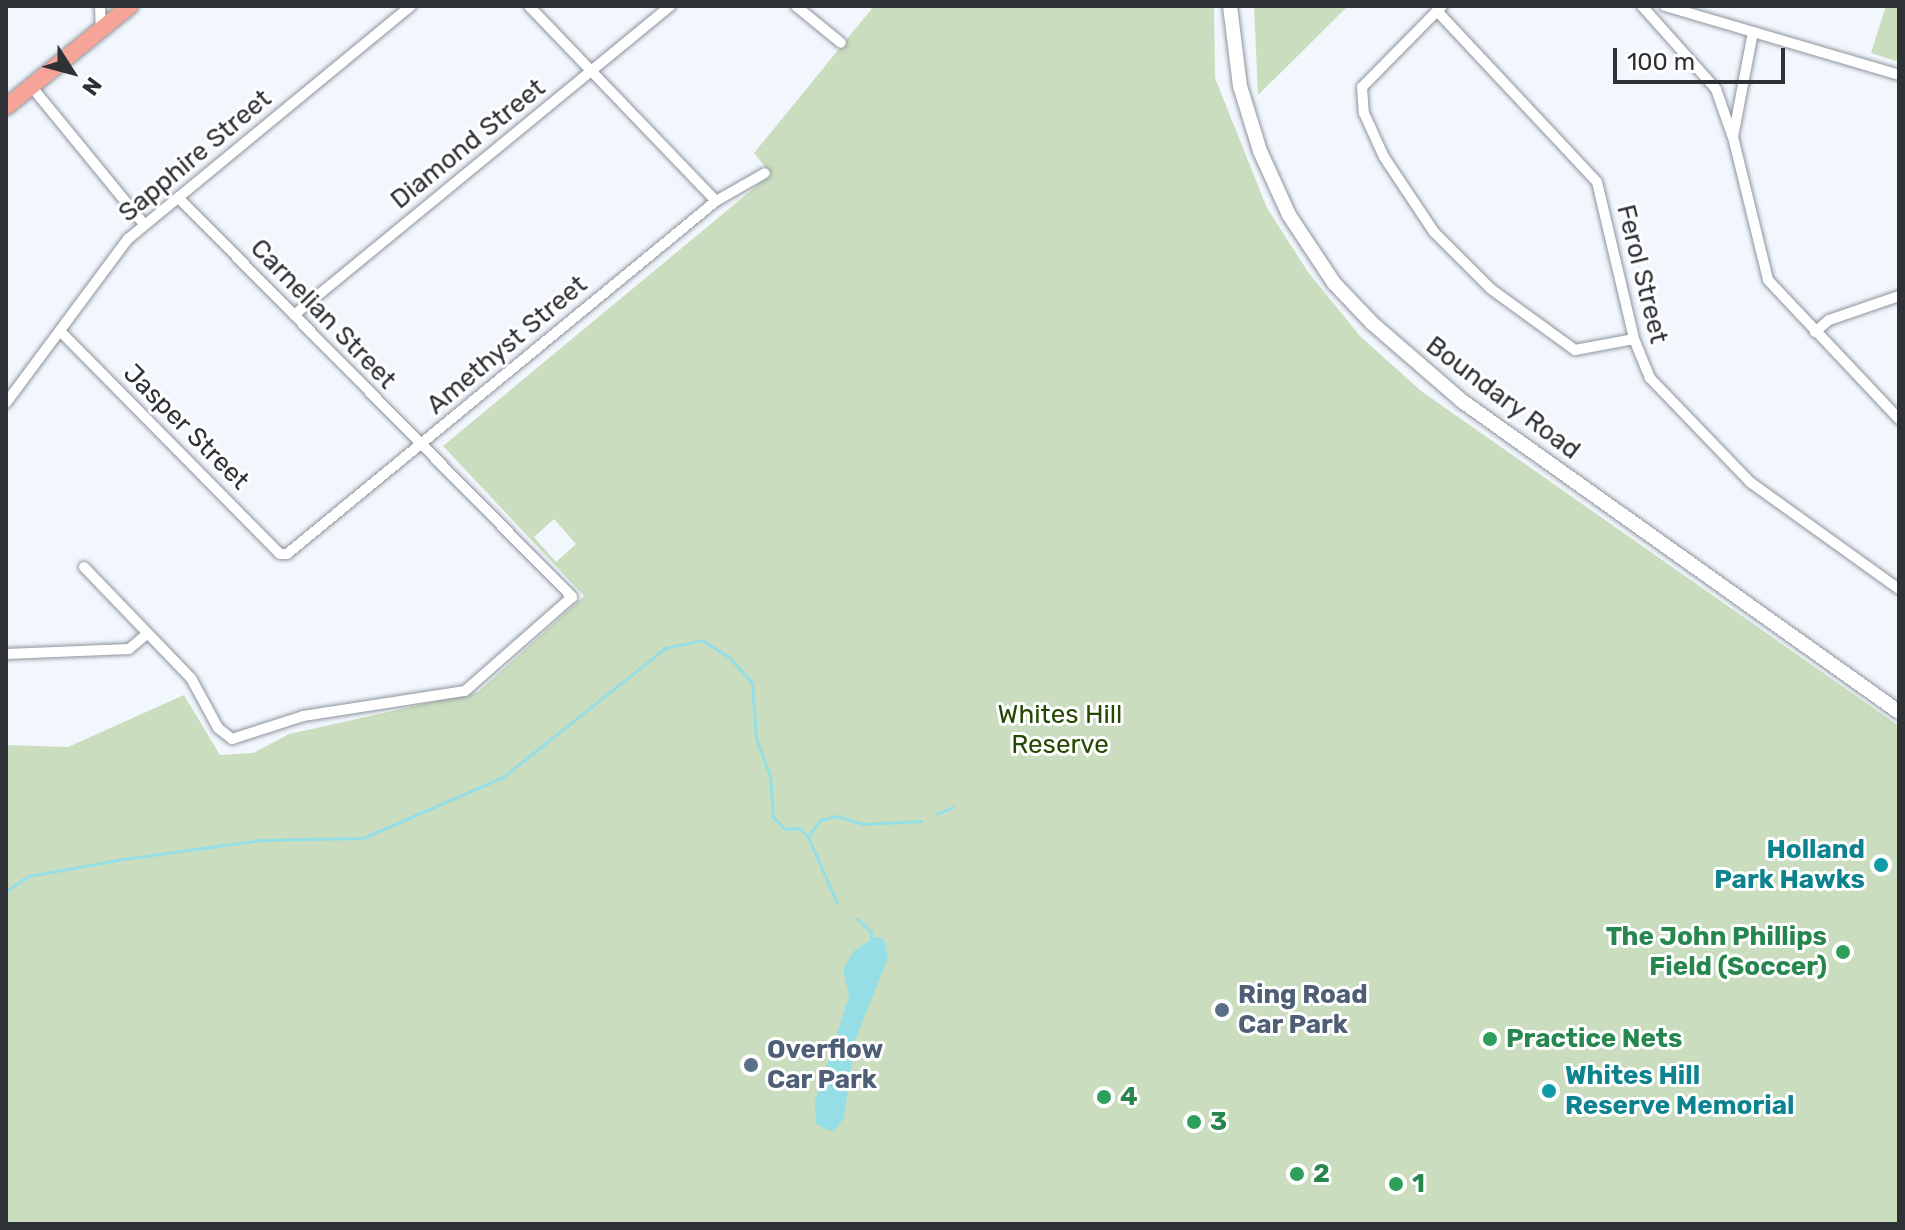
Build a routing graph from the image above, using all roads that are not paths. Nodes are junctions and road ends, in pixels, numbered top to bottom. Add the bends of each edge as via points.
1 (100, 6) edge
2 (130, 6) edge
3 (411, 6) edge
4 (529, 6) edge
5 (670, 6) edge
6 (796, 6) edge
7 (1230, 6) edge
8 (1642, 6) edge
9 (1665, 6) edge
10 (1440, 9) edge
11 (101, 30) junction
12 (1753, 32) junction
13 (841, 43) dead end
14 (592, 71) junction
15 (1899, 75) edge
16 (31, 86) junction
17 (7, 103) edge
18 (1733, 137) junction
19 (765, 173) dead end
20 (178, 197) junction
21 (716, 201) junction
22 (144, 224) junction
23 (1899, 296) edge
24 (294, 315) junction
25 (60, 331) junction
26 (1815, 332) junction
27 (1634, 339) junction
28 (6, 403) edge
29 (1899, 419) edge
30 (421, 445) junction
31 (280, 554) joint
32 (84, 567) dead end
33 (1899, 589) edge
34 (147, 634) junction
35 (6, 654) edge
36 (1899, 712) edge

1 - 11 street
2 - 11 main road
3 - 20 street, Sapphire Street
4 - 14 street
5 - 14 street, Diamond Street
6 - 13 street
7 - 36 main road, Boundary Road via 1240,86 1289,215 1334,283 1462,401
8 - 18 street via 1716,89
9 - 12 street
10 - 27 street, Ferol Street via 1589,168 1597,182
10 - 27 street via 1362,87 1364,113 1400,184 1461,261 1575,350
11 - 16 main road
12 - 15 street
12 - 18 street
14 - 21 street
14 - 24 street, Diamond Street
16 - 17 main road
16 - 22 street
18 - 26 street via 1768,280
19 - 21 street, Amethyst Street
20 - 22 street, Sapphire Street
20 - 24 street, Carnelian Street
21 - 30 street, Amethyst Street
22 - 25 street, Sapphire Street
23 - 26 street via 1829,320
24 - 30 street, Carnelian Street
25 - 28 street, Sapphire Street
25 - 31 street, Jasper Street
26 - 29 street
27 - 33 street, Ferol Street via 1650,378 1750,482
30 - 31 street, Amethyst Street via 309,538
30 - 34 street, Carnelian Street via 572,597 465,691 303,716 232,739 218,728 191,678
32 - 34 street
34 - 35 street via 129,649

